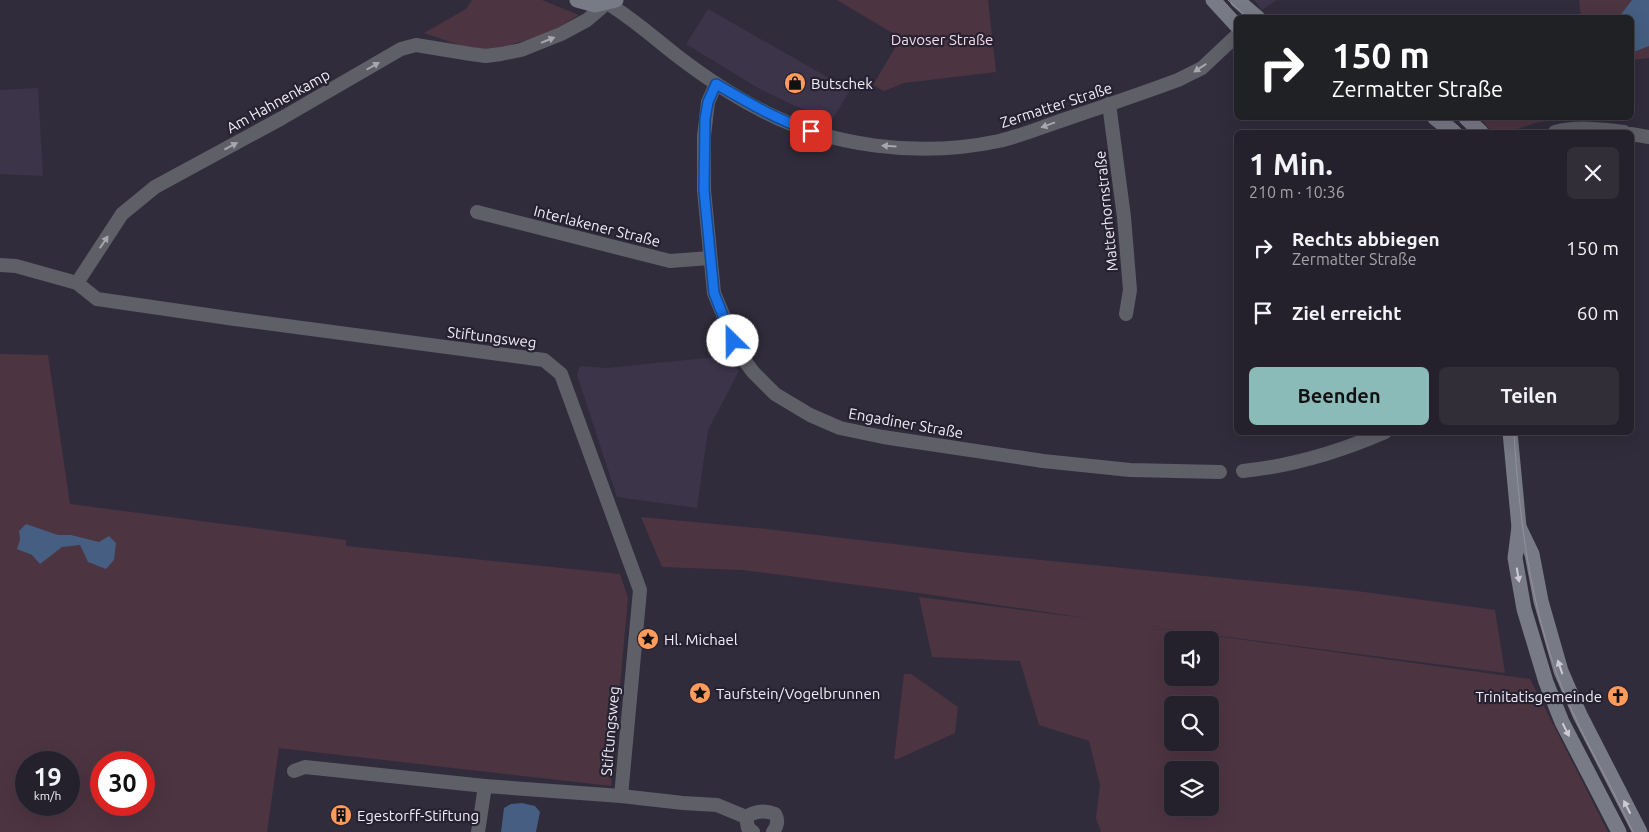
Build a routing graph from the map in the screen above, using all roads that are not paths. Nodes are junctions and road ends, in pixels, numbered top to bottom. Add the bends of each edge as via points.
1 (577, 0) edge
2 (1213, 0) edge
3 (1237, 0) edge
4 (610, 1) edge
5 (1254, 15) edge
6 (1234, 23) edge
7 (1234, 38) edge
8 (716, 84) junction
9 (1109, 104) junction
10 (1437, 120) edge
11 (1468, 120) edge
12 (1450, 130) edge
13 (1479, 130) edge
14 (1563, 130) edge
15 (1610, 130) edge
16 (1634, 134) edge
17 (1649, 137) edge
18 (477, 212) dead end
19 (710, 258) junction
20 (0, 265) edge
21 (77, 283) junction
22 (1126, 314) dead end
23 (1378, 435) edge
24 (1510, 435) edge
25 (1243, 471) dead end
26 (1220, 472) dead end
27 (1519, 527) junction
28 (294, 771) dead end
29 (485, 786) junction
30 (621, 796) junction
31 (746, 817) junction
32 (478, 832) edge
33 (753, 832) edge
34 (773, 832) edge
35 (1619, 832) edge
36 (1640, 832) edge

1 - 4 street via 595,5
2 - 6 street
3 - 5 street
4 - 8 street, Zermatter Straße
21 -> 4 street, Am Hahnenkamp via 122,214 155,187 271,125 401,49 416,45 486,56 521,50 587,20
7 -> 9 street, Zermatter Straße via 1202,68 1178,80
9 -> 8 street, Zermatter Straße via 1024,135 937,149 884,146 828,137 794,126
8 - 19 street, Engadiner Straße via 708,102 704,136 704,190
9 - 22 street, Matterhornstraße via 1130,290
10 - 12 street
11 - 13 street
14 - 15 street
16 - 17 street
18 - 19 street, Interlakener Straße via 670,261
19 - 26 street, Engadiner Straße via 714,293 739,353 753,372 775,394 840,428 883,438 1043,461 1130,470
20 - 21 street via 16,266
21 - 30 street, Stiftungsweg via 97,300 544,360 561,374 640,590
23 - 25 street via 1301,461
24 - 27 street
27 -> 35 street via 1515,558 1524,609 1546,682 1562,722
36 -> 27 street via 1561,671 1541,601 1532,554
28 - 29 street, Stiftungsweg via 305,767
29 - 30 street, Stiftungsweg
29 - 32 street
30 - 31 street, Stiftungsweg via 717,805
31 - 33 street via 748,828
31 - 34 street via 763,811 775,814 778,819

